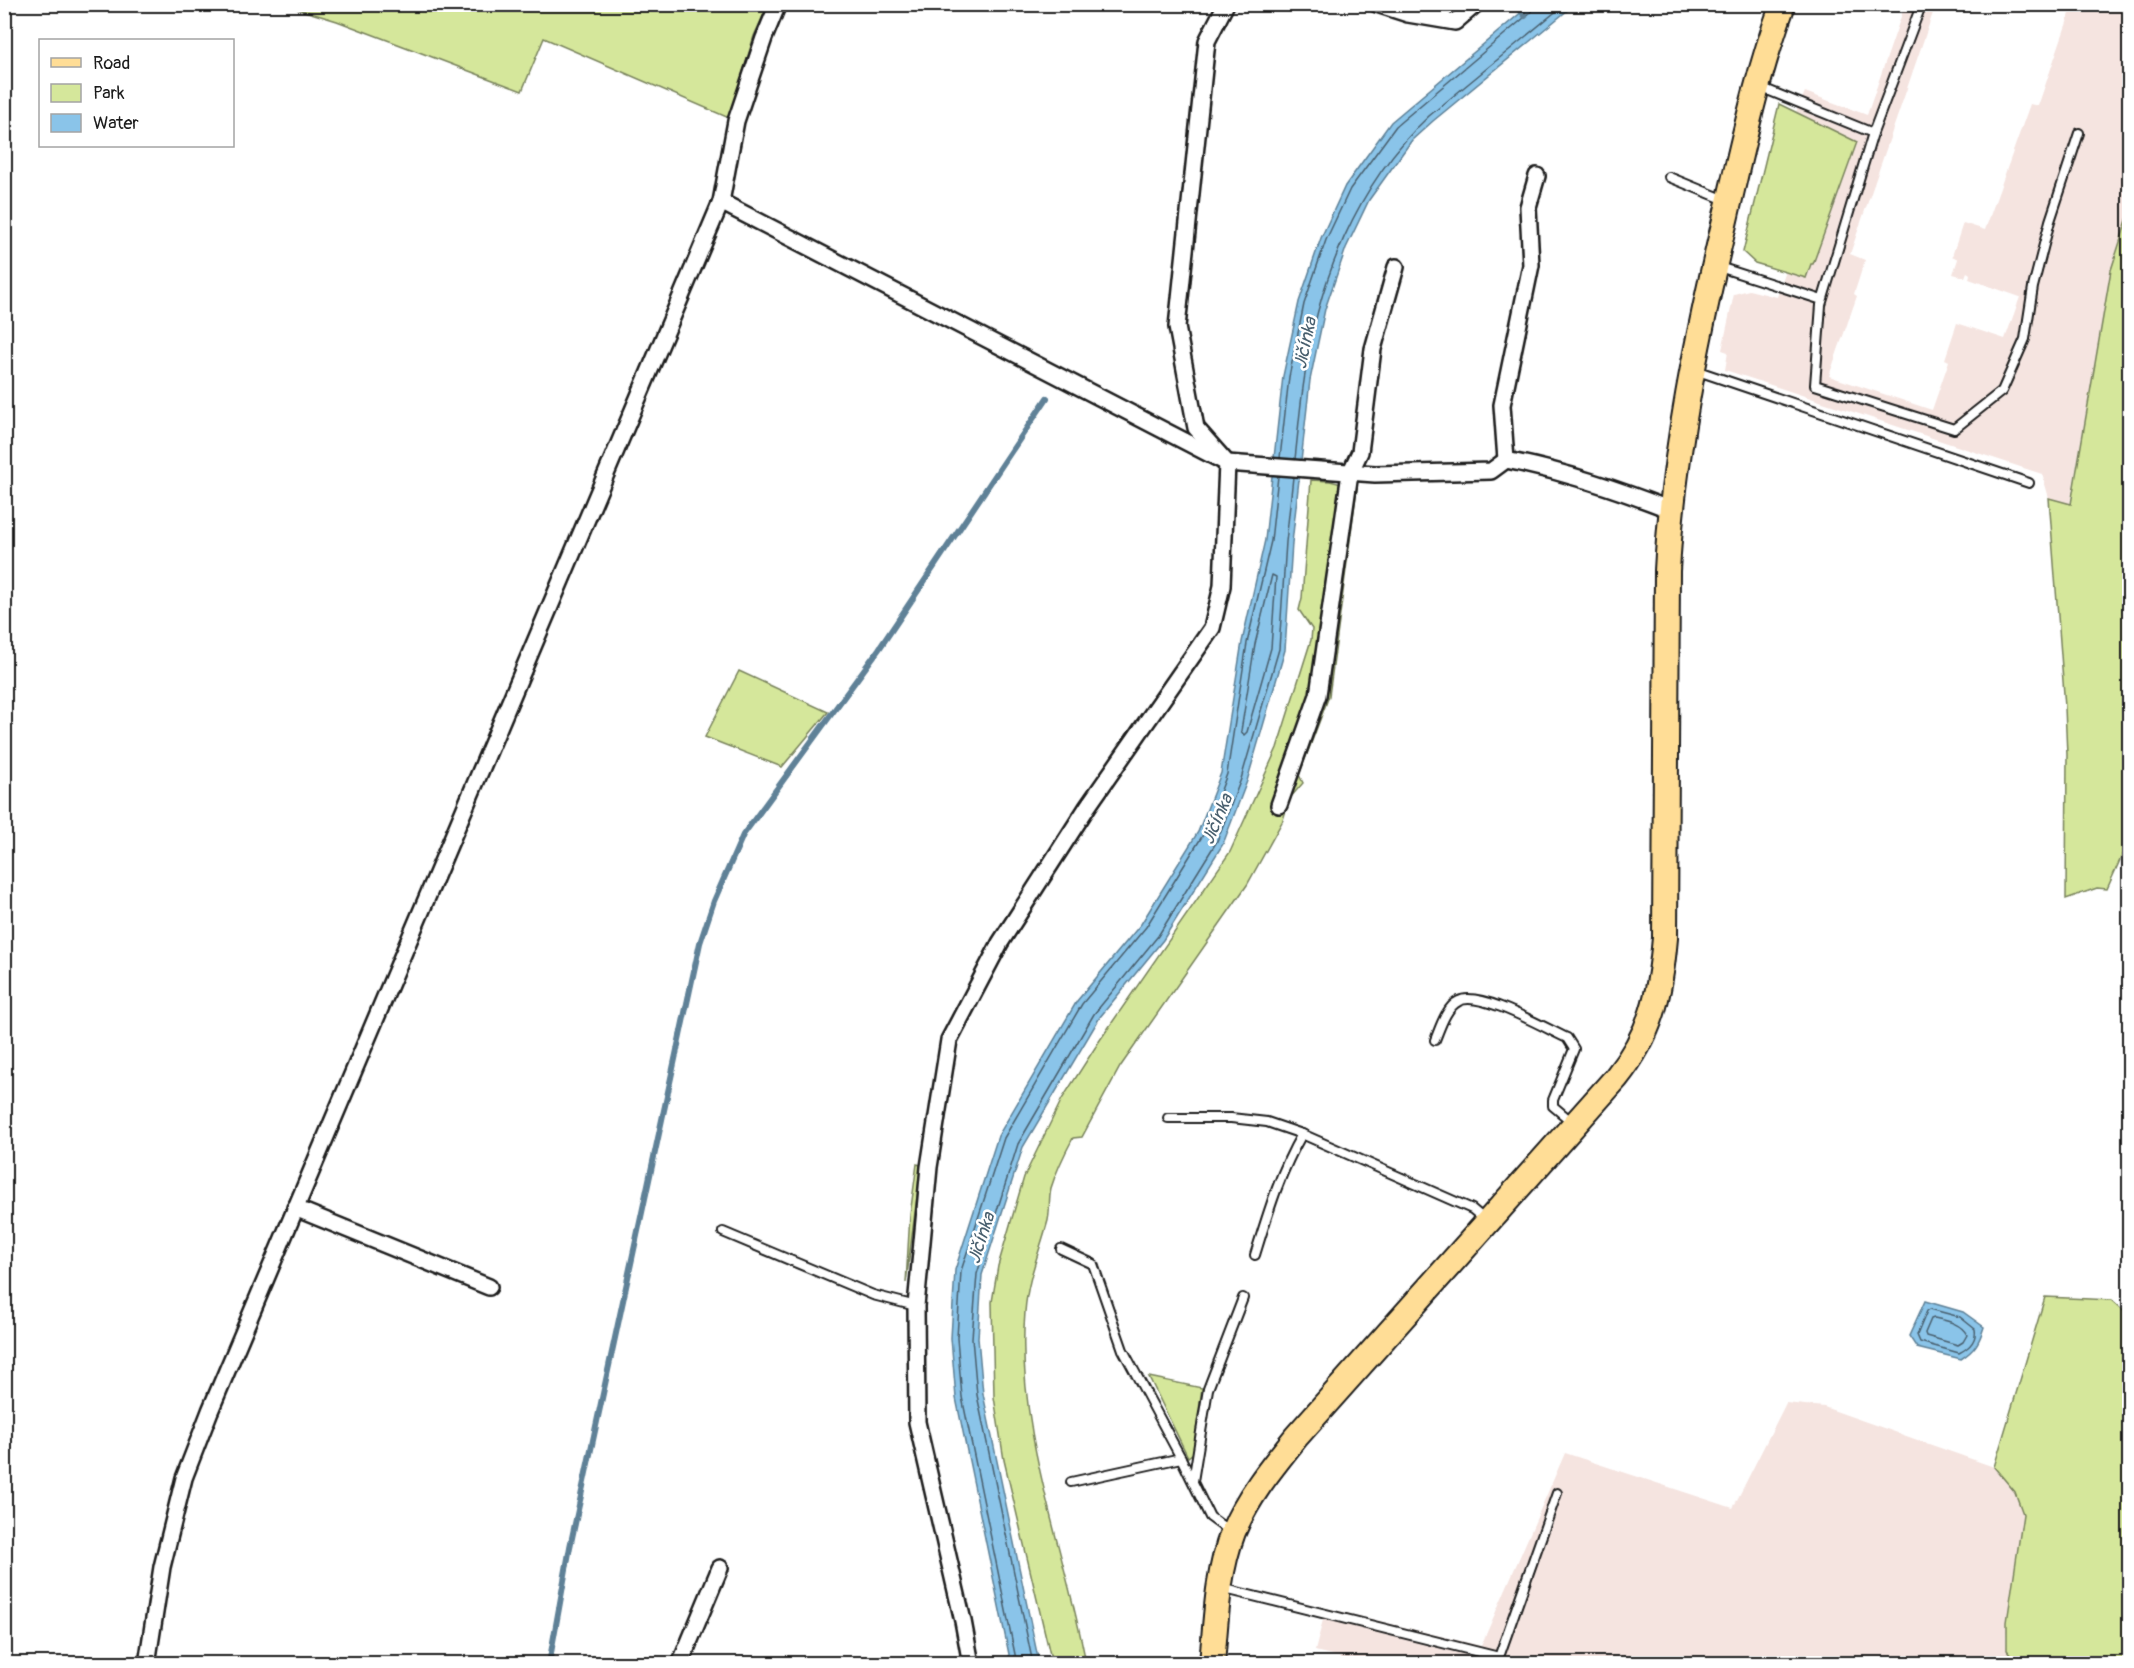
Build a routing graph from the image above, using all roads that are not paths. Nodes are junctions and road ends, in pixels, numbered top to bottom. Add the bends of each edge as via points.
1 (778, 4) edge
2 (1226, 4) edge
3 (1377, 4) edge
4 (1476, 4) edge
5 (1783, 4) edge
6 (1919, 11) dead end
7 (1756, 86) junction
8 (1873, 133) junction
9 (2079, 133) dead end
10 (1537, 176) dead end
11 (1668, 177) dead end
12 (721, 202) junction
13 (1729, 202) junction
14 (1714, 266) junction
15 (1396, 267) dead end
16 (1822, 300) junction
17 (1693, 369) junction
18 (1506, 460) junction
19 (1227, 463) junction
20 (1350, 473) junction
21 (2029, 483) dead end
22 (1671, 510) junction
23 (1280, 806) dead end
24 (1435, 1040) dead end
25 (1168, 1118) dead end
26 (1575, 1125) junction
27 (1302, 1134) junction
28 (295, 1208) junction
29 (1488, 1223) junction
30 (723, 1232) dead end
31 (1061, 1249) dead end
32 (1255, 1255) dead end
33 (489, 1287) dead end
34 (1243, 1298) dead end
35 (916, 1306) junction
36 (1181, 1458) junction
37 (1071, 1482) dead end
38 (1193, 1482) junction
39 (1557, 1493) dead end
40 (1233, 1533) junction
41 (720, 1568) dead end
42 (1220, 1588) junction
43 (152, 1662) edge
44 (680, 1664) edge
45 (971, 1664) edge
46 (1212, 1664) edge

1 - 12 street via 736,121
2 - 19 street via 1207,40 1177,327 1196,428
3 - 4 street via 1455,22
5 - 7 main road
6 - 8 lane
7 - 8 lane
7 - 13 main road
8 - 16 lane
9 - 16 lane via 2050,220 2025,339 2002,391 1954,429 1815,385
10 - 18 street via 1528,207 1531,265 1502,405
11 - 13 lane
12 - 19 street
12 - 28 street
13 - 14 main road
14 - 16 lane
14 - 17 main road
15 - 20 street via 1373,349 1360,452
17 - 21 lane
17 - 22 main road
18 - 20 street via 1491,471
18 - 22 street via 1610,486
19 - 20 street
19 - 35 street via 1222,586 1212,628 1190,653 1000,943 949,1040 928,1167
20 - 23 street via 1318,695
22 - 26 main road via 1667,571 1667,888 1660,988 1632,1058
24 - 26 lane via 1452,1006 1469,997 1488,1001 1567,1038 1574,1049 1552,1100 1553,1106
25 - 27 lane via 1267,1122
26 - 29 main road
27 - 29 lane via 1472,1209
27 - 32 lane via 1274,1193
28 - 33 street
28 - 43 street via 184,1478 162,1567
29 - 40 main road via 1296,1437 1260,1482
30 - 35 lane via 873,1295
31 - 36 lane via 1093,1264 1123,1350
34 - 38 lane via 1208,1389
35 - 45 street via 917,1422
36 - 37 lane
36 - 38 lane
38 - 40 lane via 1210,1517
39 - 42 lane via 1499,1658
40 - 42 main road
41 - 44 street
42 - 46 main road

